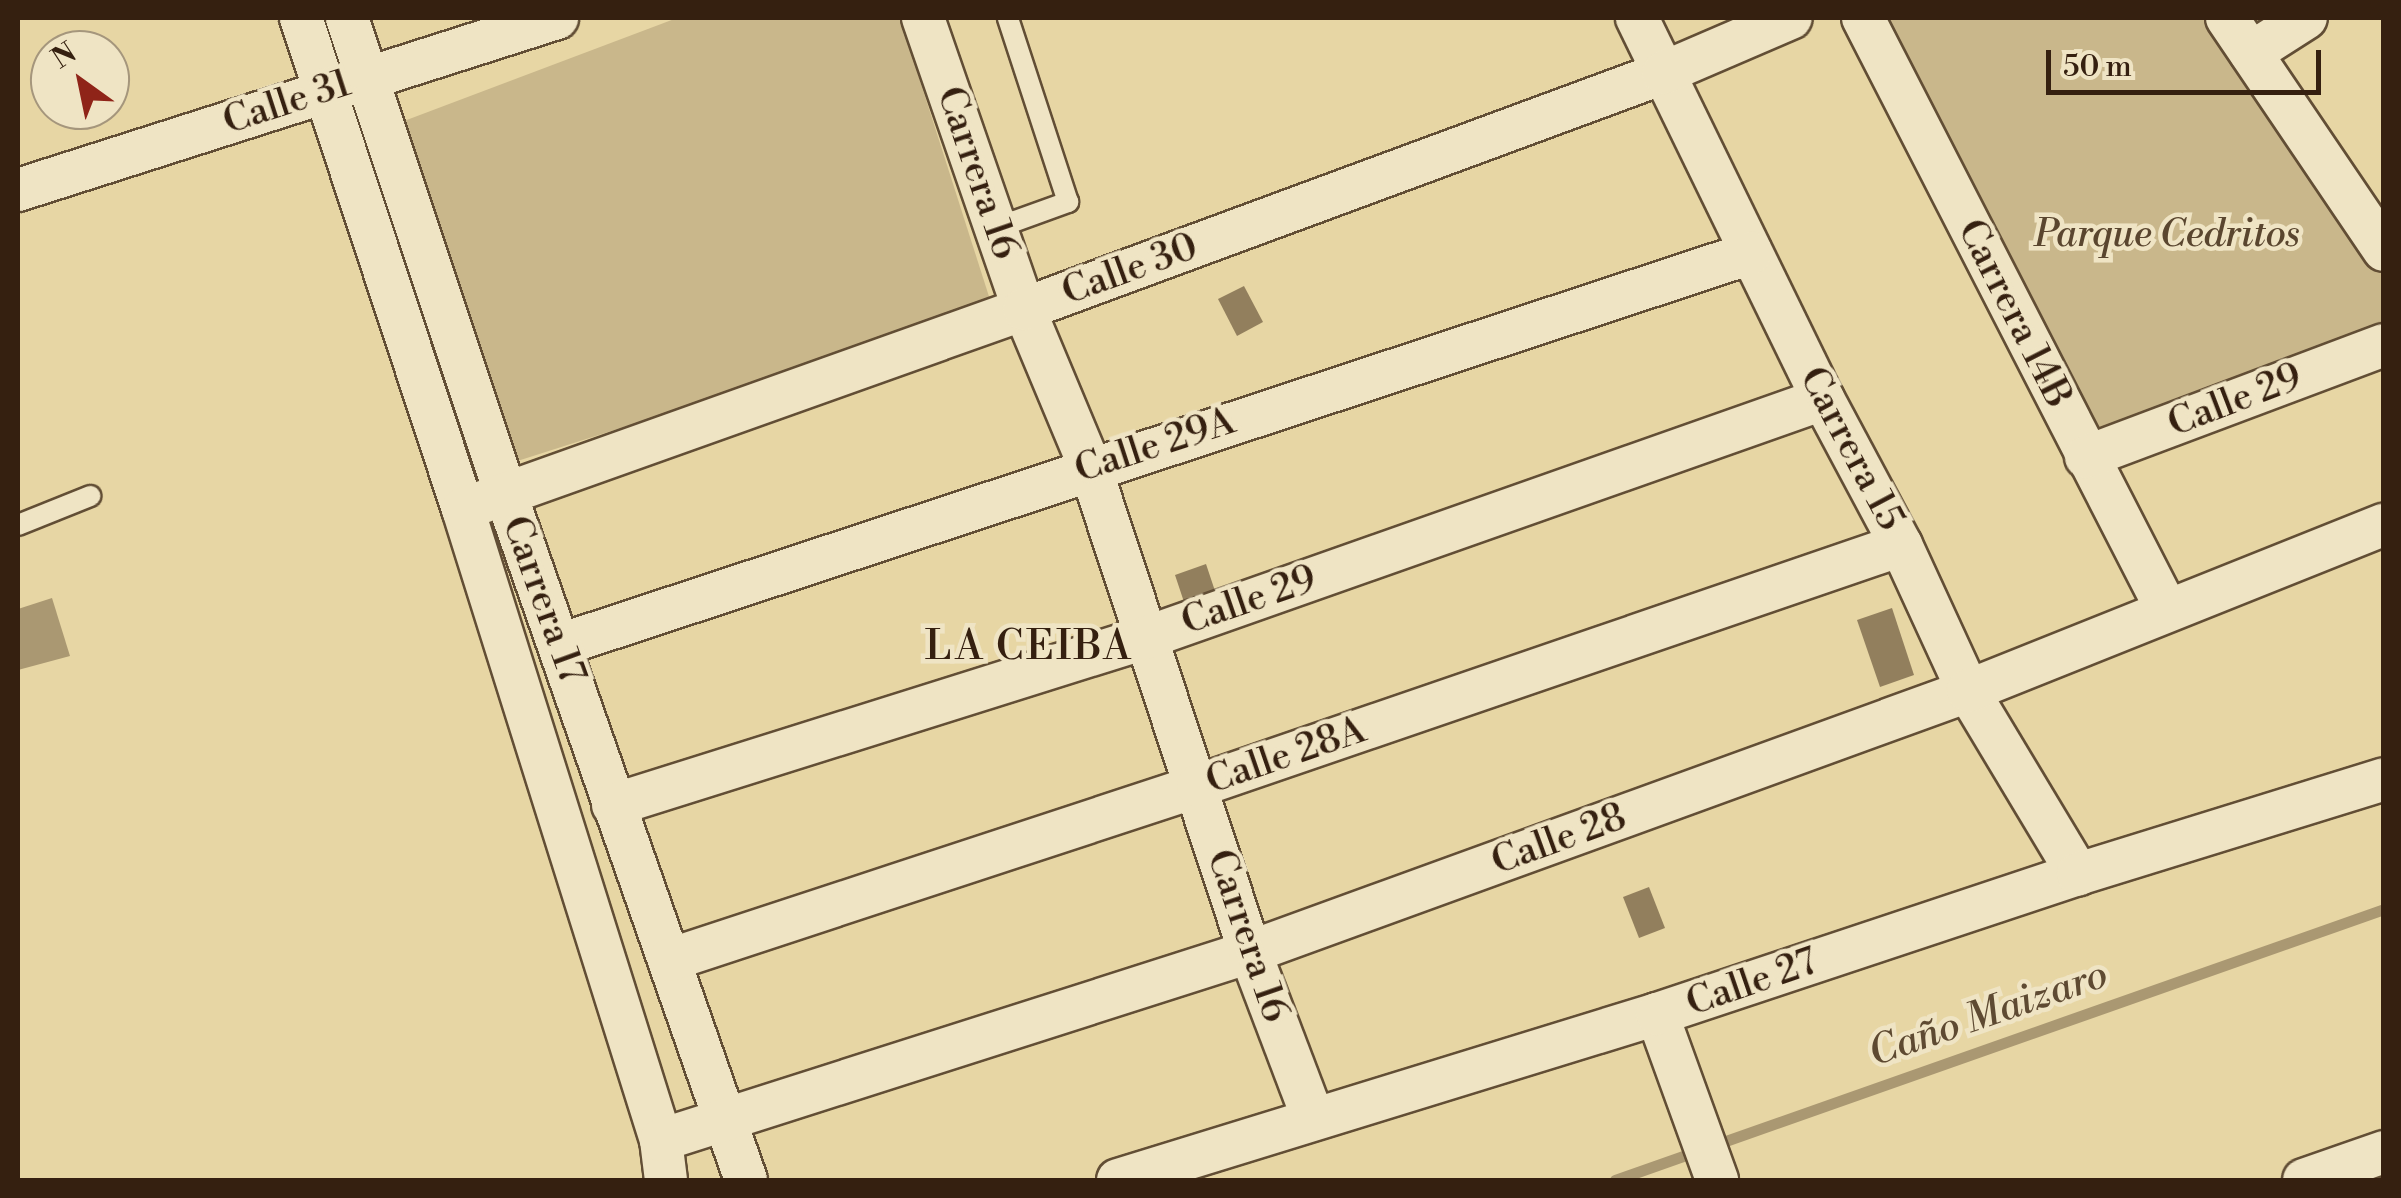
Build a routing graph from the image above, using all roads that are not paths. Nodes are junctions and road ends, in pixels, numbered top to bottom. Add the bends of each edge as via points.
1 (300, 18) edge
2 (347, 18) edge
3 (557, 18) edge
4 (923, 18) edge
5 (1008, 18) edge
6 (1637, 18) edge
7 (1791, 18) edge
8 (1863, 18) edge
9 (2227, 18) edge
10 (2306, 18) edge
11 (2251, 53) junction
12 (1663, 73) junction
13 (367, 77) junction
14 (326, 90) junction
15 (18, 190) edge
16 (996, 228) junction
17 (2384, 250) edge
18 (1751, 253) junction
19 (1024, 309) junction
20 (2384, 345) edge
21 (1822, 399) junction
22 (2086, 457) junction
23 (1090, 467) junction
24 (506, 495) junction
25 (90, 496) dead end
26 (462, 510) junction
27 (18, 525) edge
28 (2384, 526) edge
29 (1901, 545) junction
30 (2168, 610) junction
31 (1145, 638) junction
32 (560, 644) junction
33 (1968, 691) junction
34 (2384, 779) edge
35 (1198, 786) junction
36 (613, 805) junction
37 (2078, 874) junction
38 (1250, 952) junction
39 (669, 960) junction
40 (1658, 1014) junction
41 (1312, 1118) junction
42 (723, 1122) junction
43 (2384, 1152) edge
44 (663, 1160) edge
45 (746, 1180) edge
46 (1118, 1180) edge
47 (1716, 1180) edge
48 (2304, 1180) edge

1 - 14 street, Carrera 17
2 - 13 street, Carrera 17
3 - 13 street, Calle 31
4 - 16 street, Carrera 16
5 - 16 lane via 1068,202
6 - 12 street, Carrera 15
7 - 12 street, Calle 30
8 - 22 street, Carrera 14B
9 - 11 street
10 - 11 street
11 - 17 street
12 - 18 street, Carrera 15
12 - 19 street, Calle 30
13 - 14 street, Calle 31
13 - 24 street, Carrera 17
14 - 15 street, Calle 31
14 - 26 street, Carrera 17
16 - 19 street, Carrera 16
18 - 21 street, Carrera 15
18 - 23 street, Calle 29A
19 - 23 street, Carrera 16
19 - 24 street, Calle 30
20 - 22 street, Calle 29
21 - 29 street, Carrera 15
21 - 31 street, Calle 29
22 - 30 street, Carrera 14B
23 - 31 street, Carrera 16
23 - 32 street, Calle 29A
24 - 26 street, Calle 30
24 - 32 street, Carrera 17
25 - 27 lane
26 - 44 street, Carrera 17
28 - 30 street, Calle 28
29 - 33 street, Carrera 15
29 - 35 street, Calle 28A
30 - 33 street, Calle 28
31 - 35 street, Carrera 16
31 - 36 street, Calle 29
32 - 36 street, Carrera 17
33 - 37 street, Carrera 15
33 - 38 street, Calle 28
34 - 37 street, Calle 27
35 - 38 street, Carrera 16
35 - 39 street, Calle 28A
36 - 39 street, Carrera 17
37 - 40 street, Calle 27
38 - 41 street, Carrera 16
38 - 42 street, Calle 28
39 - 42 street, Carrera 17
40 - 41 street, Calle 27
40 - 47 street
41 - 46 street, Calle 27
42 - 44 street, Calle 28
42 - 45 street, Carrera 17
43 - 48 street

